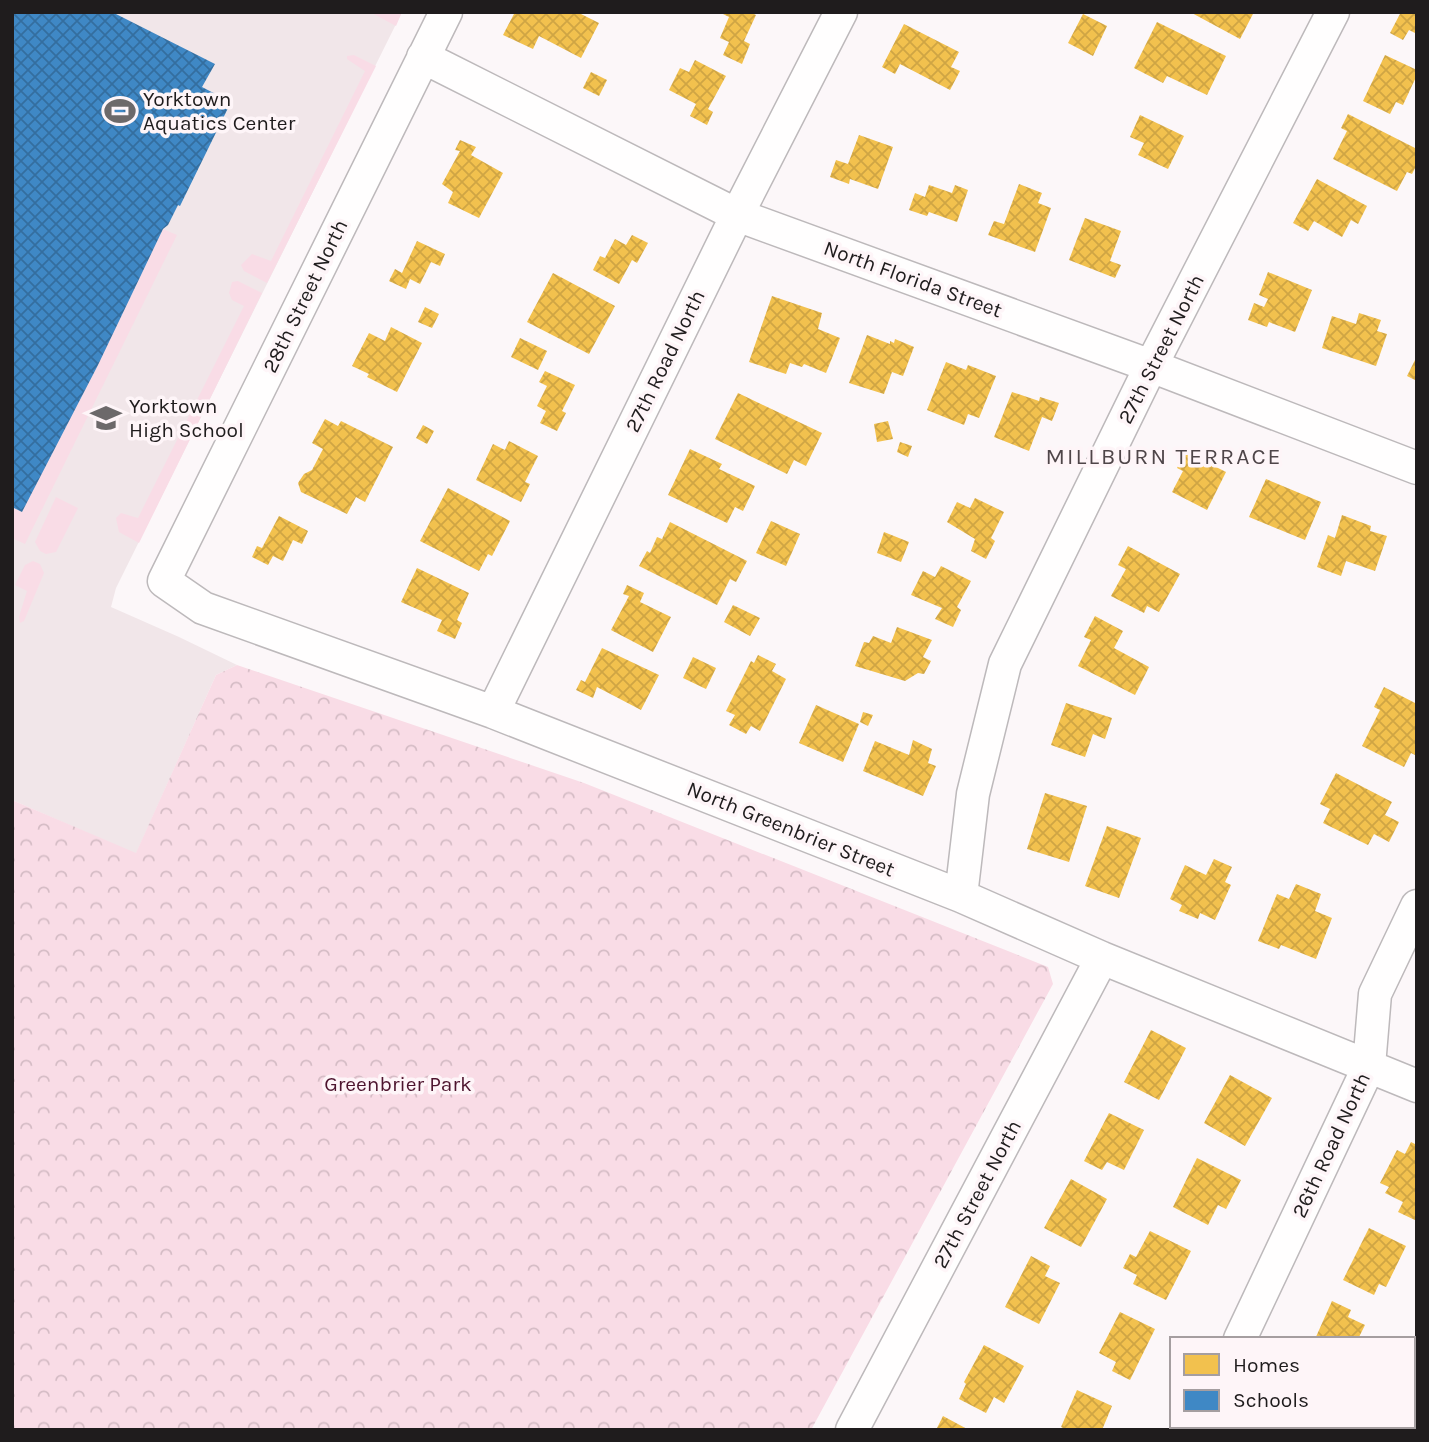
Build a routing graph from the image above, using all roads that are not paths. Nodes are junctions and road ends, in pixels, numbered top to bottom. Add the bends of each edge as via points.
1 (446, 12) edge
2 (841, 12) edge
3 (1333, 12) edge
4 (423, 57) junction
5 (737, 215) junction
6 (1151, 366) junction
7 (1417, 468) edge
8 (164, 581) joint
9 (492, 712) junction
10 (961, 896) junction
11 (1417, 906) edge
12 (1102, 958) junction
13 (1369, 1066) junction
14 (1417, 1086) edge
15 (1241, 1337) edge
16 (852, 1430) edge

1 - 4 street, 28th Street North
2 - 5 street, 27th Road North
3 - 6 street, 27th Street North
4 - 5 street, North Florida Street
4 - 8 street, 28th Street North
5 - 6 street, North Florida Street
5 - 9 street, 27th Road North
6 - 7 street, North Florida Street
6 - 10 street, 27th Street North via 1005,664 973,794
8 - 9 street, North Greenbrier Street via 203,608
9 - 10 street, North Greenbrier Street
10 - 12 street, North Greenbrier Street
11 - 13 street, 26th Road North via 1375,994
12 - 13 street, North Greenbrier Street
12 - 16 street, 27th Street North
13 - 14 street, North Greenbrier Street
13 - 15 street, 26th Road North

